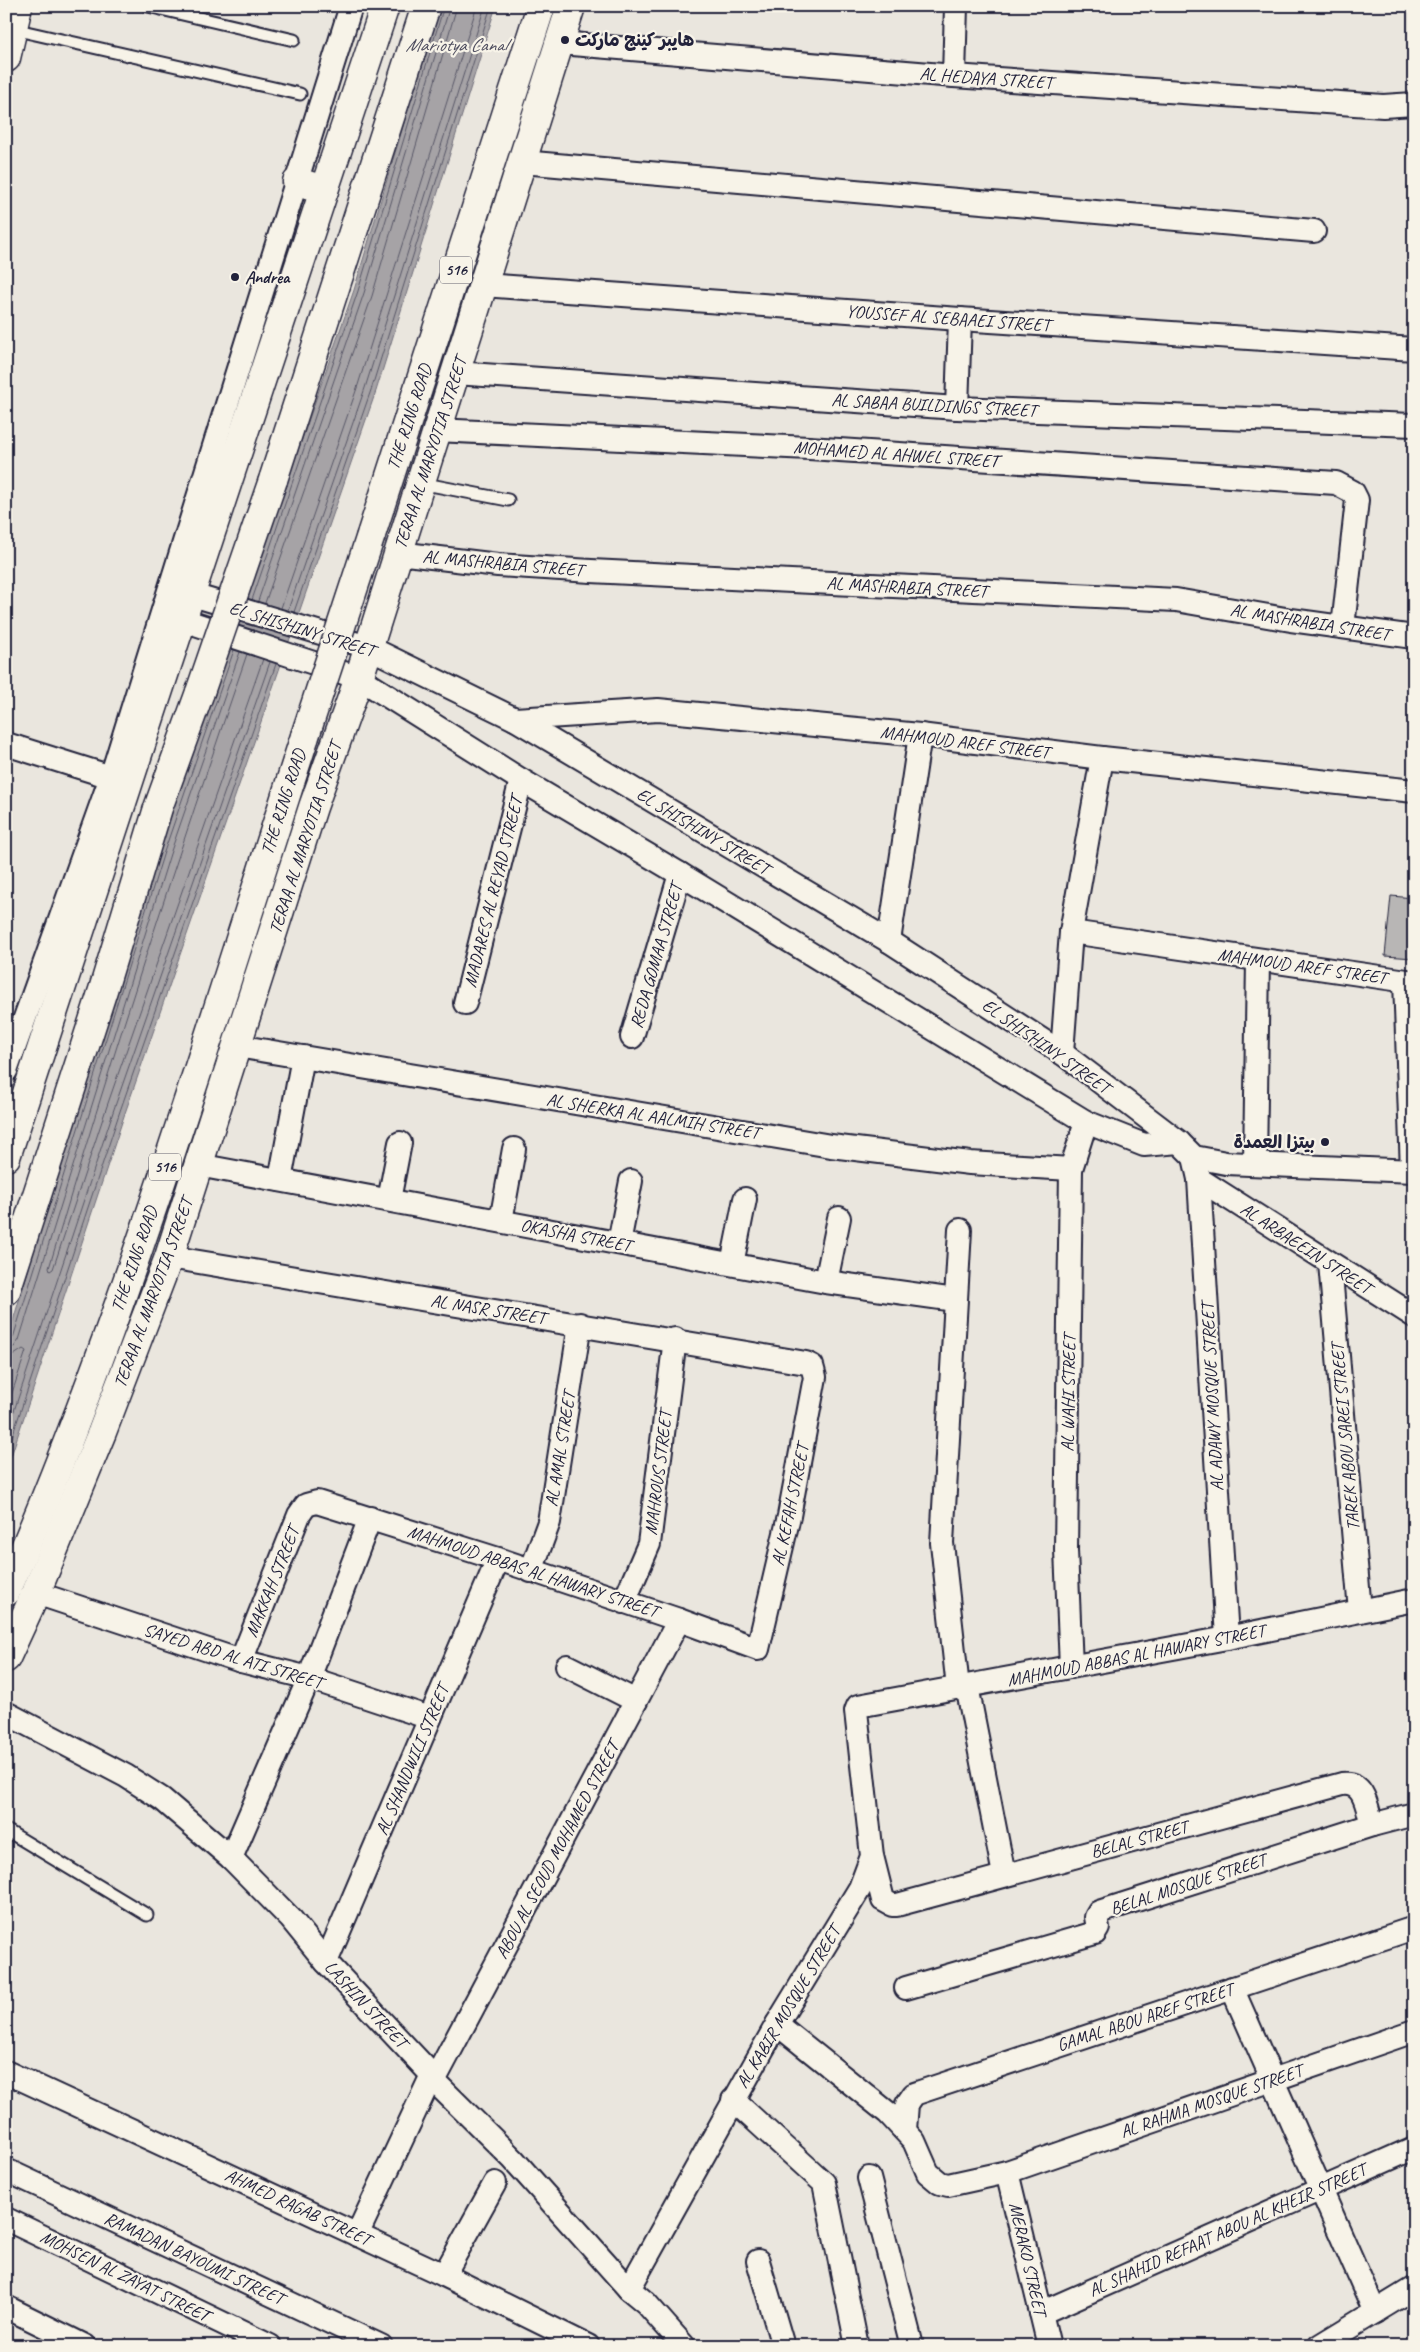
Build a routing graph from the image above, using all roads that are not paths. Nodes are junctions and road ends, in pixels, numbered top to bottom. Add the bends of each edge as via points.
1 (148, 6) edge
2 (351, 6) edge
3 (385, 6) edge
4 (426, 6) edge
5 (541, 6) edge
6 (571, 6) edge
7 (956, 6) edge
8 (15, 17) edge
9 (294, 40) dead end
10 (560, 43) junction
11 (6, 58) edge
12 (954, 76) junction
13 (300, 94) dead end
14 (1414, 104) edge
15 (522, 162) junction
16 (297, 182) junction
17 (324, 190) junction
18 (1314, 231) dead end
19 (483, 285) junction
20 (960, 319) junction
21 (1414, 349) edge
22 (455, 373) junction
23 (957, 408) junction
24 (1414, 425) edge
25 (436, 430) junction
26 (420, 483) junction
27 (508, 500) dead end
28 (398, 553) junction
29 (191, 608) junction
30 (1343, 627) junction
31 (1414, 637) edge
32 (361, 646) junction
33 (408, 667) junction
34 (350, 675) junction
35 (394, 700) junction
36 (515, 719) junction
37 (920, 735) junction
38 (6, 744) edge
39 (1102, 758) junction
40 (111, 777) junction
41 (521, 780) junction
42 (1414, 791) edge
43 (680, 874) junction
44 (1071, 932) junction
45 (889, 941) junction
46 (1258, 960) junction
47 (1409, 982) edge
48 (465, 1003) dead end
49 (632, 1037) dead end
50 (237, 1046) junction
51 (1062, 1053) junction
52 (303, 1057) junction
53 (6, 1071) edge
54 (1086, 1122) junction
55 (400, 1143) dead end
56 (514, 1149) dead end
57 (1187, 1149) junction
58 (6, 1157) edge
59 (1255, 1164) junction
60 (198, 1165) junction
61 (1071, 1169) junction
62 (1413, 1171) edge
63 (1199, 1179) junction
64 (280, 1180) junction
65 (631, 1181) dead end
66 (745, 1199) dead end
67 (389, 1200) junction
68 (839, 1218) dead end
69 (501, 1221) junction
70 (960, 1230) dead end
71 (619, 1243) junction
72 (168, 1257) junction
73 (1330, 1263) junction
74 (732, 1264) junction
75 (826, 1282) junction
76 (6, 1291) edge
77 (955, 1300) junction
78 (1414, 1316) edge
79 (580, 1324) junction
80 (675, 1339) junction
81 (806, 1362) joint
82 (306, 1505) joint
83 (370, 1518) junction
84 (498, 1559) junction
85 (531, 1571) junction
86 (6, 1592) edge
87 (36, 1593) junction
88 (1414, 1600) edge
89 (624, 1602) junction
90 (1360, 1610) junction
91 (679, 1620) junction
92 (1227, 1638) junction
93 (758, 1649) joint
94 (6, 1658) edge
95 (241, 1661) junction
96 (567, 1666) dead end
97 (1071, 1667) junction
98 (309, 1678) junction
99 (963, 1687) junction
100 (636, 1701) junction
101 (858, 1706) joint
102 (6, 1714) edge
103 (430, 1718) junction
104 (1414, 1814) edge
105 (1372, 1825) junction
106 (6, 1830) edge
107 (872, 1856) junction
108 (231, 1858) junction
109 (1004, 1875) junction
110 (148, 1915) dead end
111 (1414, 1928) edge
112 (326, 1962) junction
113 (906, 1988) dead end
114 (1232, 1988) junction
115 (777, 2024) junction
116 (1414, 2031) edge
117 (6, 2072) edge
118 (433, 2078) junction
119 (1272, 2080) junction
120 (733, 2100) junction
121 (906, 2130) junction
122 (1414, 2148) edge
123 (6, 2170) edge
124 (1007, 2172) junction
125 (868, 2178) dead end
126 (495, 2183) dead end
127 (1321, 2189) junction
128 (6, 2219) edge
129 (357, 2235) junction
130 (758, 2262) dead end
131 (444, 2275) junction
132 (1414, 2288) edge
133 (628, 2290) junction
134 (6, 2306) edge
135 (1375, 2312) junction
136 (1041, 2313) junction
137 (85, 2346) edge
138 (270, 2346) edge
139 (381, 2346) edge
140 (588, 2346) edge
141 (684, 2346) edge
142 (783, 2346) edge
143 (857, 2346) edge
144 (912, 2346) edge
145 (1049, 2346) edge
146 (1319, 2346) edge

1 - 9 lane
2 - 16 street
3 - 17 main road
4 - 76 main road, bridge via 273,480 158,808
5 - 86 main road, THE RING ROAD / 516, bridge via 137,1252 79,1413
6 - 10 main road, TERAA AL MARYOTIA STREET
7 - 12 street
8 - 11 main road
8 - 13 lane
10 - 12 street, AL HEDAYA STREET
10 - 15 main road, TERAA AL MARYOTIA STREET
12 - 14 street, AL HEDAYA STREET via 1383,106
15 - 18 street
15 - 19 main road, TERAA AL MARYOTIA STREET
16 - 17 main road
16 - 40 street
17 - 29 main road
19 - 20 street, YOUSSEF AL SEBAAEI STREET
19 - 22 main road, TERAA AL MARYOTIA STREET
20 - 21 street, YOUSSEF AL SEBAAEI STREET
20 - 23 street
22 - 23 street, AL SABAA BUILDINGS STREET
22 - 25 main road, TERAA AL MARYOTIA STREET
23 - 24 street, AL SABAA BUILDINGS STREET
25 - 26 main road, TERAA AL MARYOTIA STREET
25 - 30 street, MOHAMED AL AHWEL STREET via 809,448 1336,483 1353,492 1357,508
26 - 27 lane
26 - 28 main road, TERAA AL MARYOTIA STREET
28 - 30 street, AL MASHRABIA STREET via 498,565 591,571 1176,600
28 - 32 main road, TERAA AL MARYOTIA STREET
29 - 32 street, EL SHISHINY STREET, bridge
29 - 34 street, EL SHISHINY STREET, bridge
29 - 58 main road
30 - 31 street, AL MASHRABIA STREET
32 - 33 street, EL SHISHINY STREET
32 - 34 main road, TERAA AL MARYOTIA STREET
33 - 35 street
33 - 36 street, EL SHISHINY STREET
34 - 35 street, EL SHISHINY STREET
34 - 50 main road, TERAA AL MARYOTIA STREET via 313,807
35 - 41 street, EL SHISHINY STREET
36 - 37 street, MAHMOUD AREF STREET via 658,710
36 - 45 street, EL SHISHINY STREET
37 - 39 street, MAHMOUD AREF STREET
37 - 45 street
38 - 40 street
39 - 42 street, MAHMOUD AREF STREET
39 - 44 street
40 - 53 street
41 - 43 street, EL SHISHINY STREET
41 - 48 street, MADARES AL REYAD STREET
43 - 49 street, REDA GOMAA STREET
43 - 54 street, EL SHISHINY STREET
44 - 46 street, MAHMOUD AREF STREET
44 - 51 street
45 - 51 street, EL SHISHINY STREET
46 - 47 street, MAHMOUD AREF STREET
46 - 59 street
47 - 62 street
50 - 52 street, AL SHERKA AL AALMIH STREET
50 - 60 main road, TERAA AL MARYOTIA STREET
51 - 57 street, EL SHISHINY STREET
52 - 61 street, AL SHERKA AL AALMIH STREET via 831,1146 970,1163
52 - 64 street
54 - 57 street, EL SHISHINY STREET via 1144,1145
54 - 61 street, AL WAHI STREET
55 - 67 street
56 - 69 street
57 - 59 street, EL SHISHINY STREET via 1226,1162
57 - 63 street, AL ADAWY MOSQUE STREET
59 - 62 street, EL SHISHINY STREET
60 - 64 street, OKASHA STREET
60 - 72 main road, TERAA AL MARYOTIA STREET
61 - 97 street, AL WAHI STREET via 1066,1550
63 - 73 street, AL ARBAEEIN STREET
63 - 92 street, AL ADAWY MOSQUE STREET
64 - 67 street, OKASHA STREET
65 - 71 street
66 - 74 street
67 - 69 street, OKASHA STREET
68 - 75 street
69 - 71 street, OKASHA STREET
70 - 77 street
71 - 74 street, OKASHA STREET
72 - 79 street, AL NASR STREET
72 - 87 main road, TERAA AL MARYOTIA STREET via 102,1432
73 - 78 street, AL ARBAEEIN STREET
73 - 90 street, TAREK ABOU SAREI STREET
74 - 75 street, OKASHA STREET
75 - 77 street, OKASHA STREET
77 - 99 street via 942,1551
79 - 80 street, AL NASR STREET
79 - 85 street, AL AMAL STREET via 549,1522
80 - 81 street, AL NASR STREET
80 - 89 street, MAHROUS STREET via 650,1544
81 - 93 street, AL KEFAH STREET via 814,1371 815,1383
82 - 83 street, MAHMOUD ABBAS AL HAWARY STREET via 317,1502
82 - 95 street, MAKKAH STREET via 299,1514
83 - 84 street, MAHMOUD ABBAS AL HAWARY STREET
83 - 98 street
84 - 85 street, MAHMOUD ABBAS AL HAWARY STREET
84 - 103 street, AL SHANDWILI STREET
85 - 89 street, MAHMOUD ABBAS AL HAWARY STREET
87 - 94 main road, TERAA AL MARYOTIA STREET
87 - 95 street, SAYED ABD AL ATI STREET
88 - 90 street, MAHMOUD ABBAS AL HAWARY STREET
89 - 91 street, MAHMOUD ABBAS AL HAWARY STREET
90 - 92 street, MAHMOUD ABBAS AL HAWARY STREET
91 - 93 street, MAHMOUD ABBAS AL HAWARY STREET
91 - 100 street, ABOU AL SEOUD MOHAMED STREET
92 - 97 street, MAHMOUD ABBAS AL HAWARY STREET
95 - 98 street, SAYED ABD AL ATI STREET
96 - 100 street
97 - 99 street, MAHMOUD ABBAS AL HAWARY STREET
98 - 103 street, SAYED ABD AL ATI STREET
98 - 108 street
99 - 101 street, MAHMOUD ABBAS AL HAWARY STREET
99 - 109 street
100 - 118 street, ABOU AL SEOUD MOHAMED STREET
101 - 107 street, AL KABIR MOSQUE STREET
102 - 108 street, LASHIN STREET via 126,1776 162,1799
103 - 112 street, AL SHANDWILI STREET
104 - 105 street
105 - 109 street, BELAL STREET via 1360,1789 1355,1785 1342,1784
105 - 113 street, BELAL MOSQUE STREET via 1099,1912 1095,1933
106 - 110 lane
107 - 109 street, BELAL STREET via 883,1900 892,1905
107 - 115 street, AL KABIR MOSQUE STREET via 860,1888
108 - 112 street, LASHIN STREET via 291,1919
111 - 114 street, GAMAL ABOU AREF STREET
112 - 118 street, LASHIN STREET
114 - 119 street
114 - 121 street, GAMAL ABOU AREF STREET via 914,2094 906,2104
115 - 120 street, AL KABIR MOSQUE STREET
115 - 121 street
116 - 119 street, AL RAHMA MOSQUE STREET
117 - 129 street, AHMED RAGAB STREET
118 - 129 street, ABOU AL SEOUD MOHAMED STREET
118 - 133 street, LASHIN STREET via 513,2159
119 - 124 street, AL RAHMA MOSQUE STREET
119 - 127 street
120 - 133 street, AL KABIR MOSQUE STREET
120 - 143 street via 824,2183
121 - 124 street, AL RAHMA MOSQUE STREET via 928,2173 940,2184 948,2186
122 - 127 street, AL SHAHID REFAAT ABOU AL KHEIR STREET
123 - 139 street, RAMADAN BAYOUMI STREET
124 - 136 street, MERAKO STREET
125 - 144 street
126 - 131 street
127 - 135 street
127 - 136 street, AL SHAHID REFAAT ABOU AL KHEIR STREET
128 - 138 street, MOHSEN AL ZAYAT STREET
129 - 131 street, AHMED RAGAB STREET
130 - 142 street
131 - 140 street, AHMED RAGAB STREET
132 - 135 street
133 - 141 street, LASHIN STREET via 646,2303
134 - 137 street
135 - 146 street
136 - 145 street, MERAKO STREET

